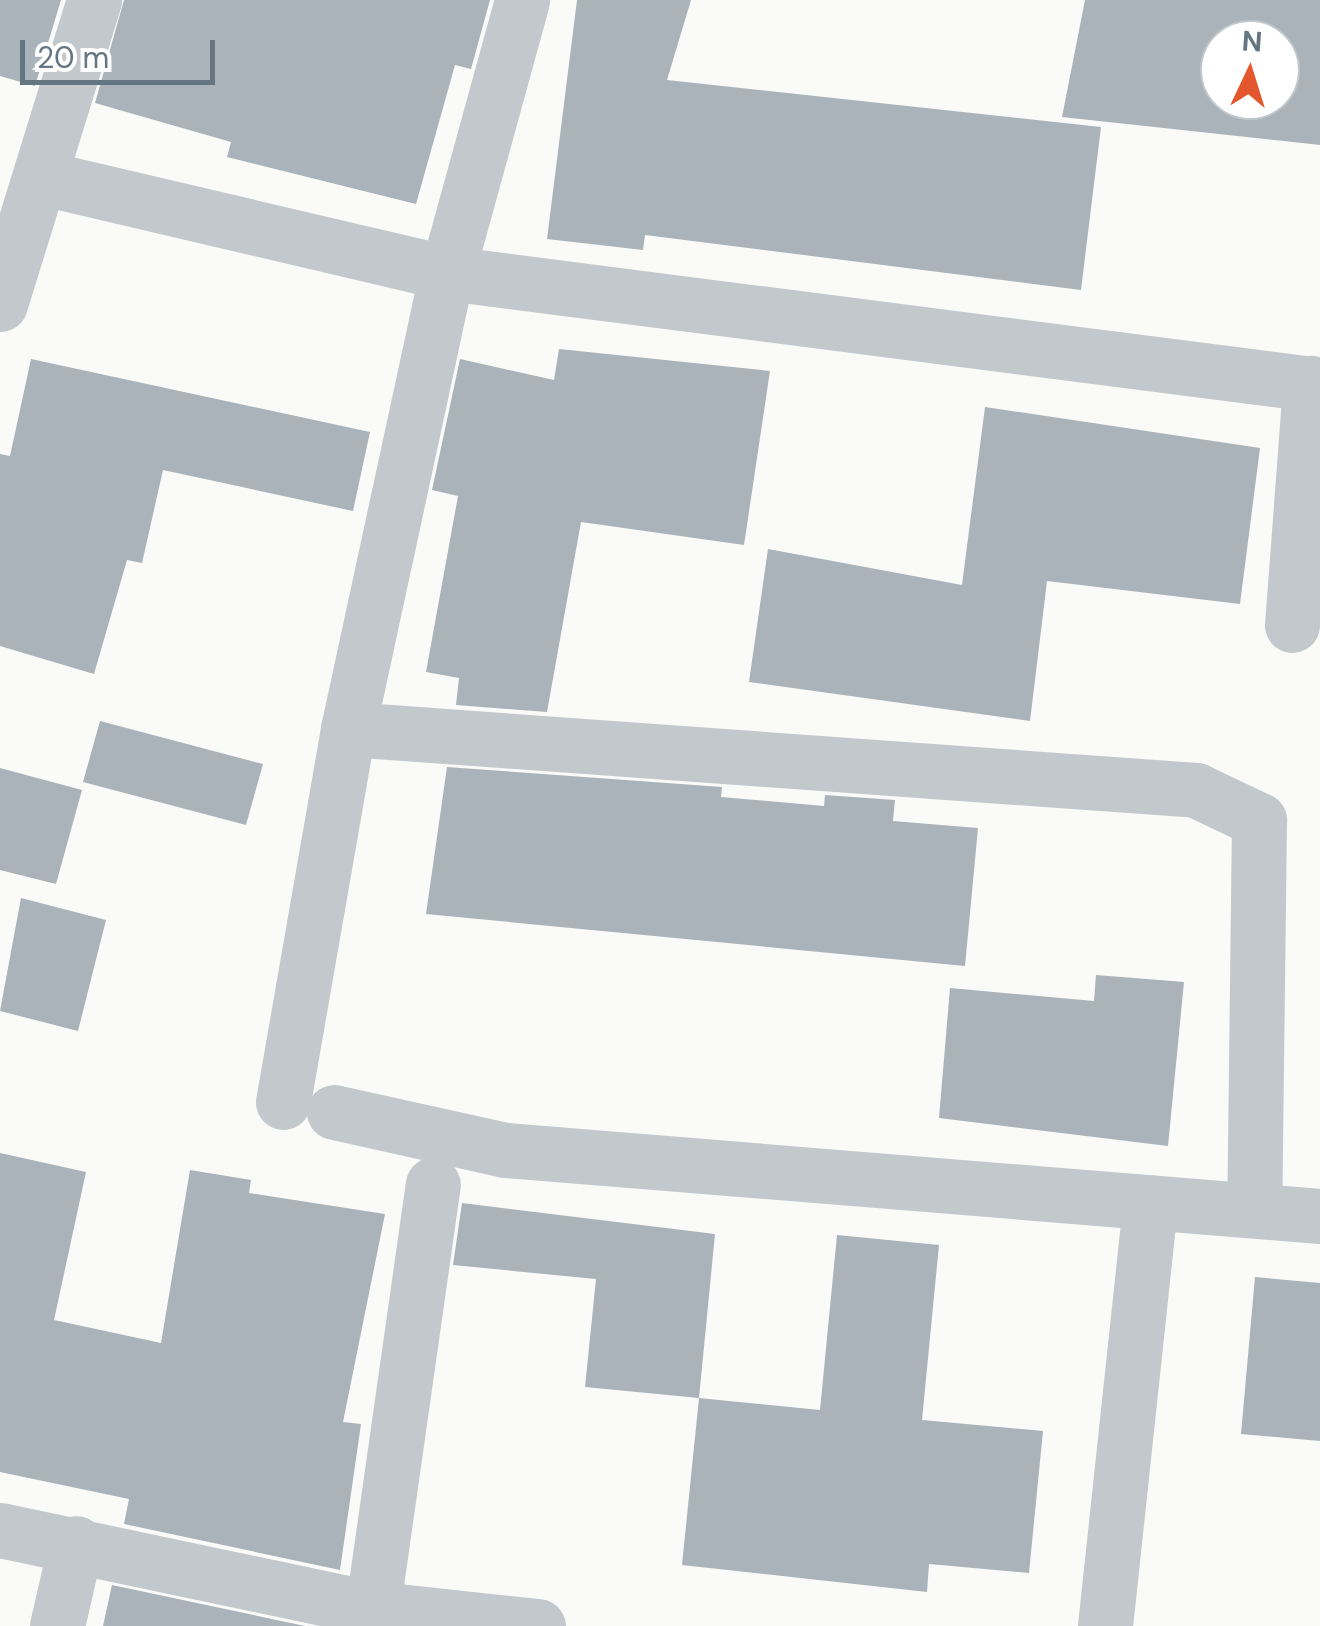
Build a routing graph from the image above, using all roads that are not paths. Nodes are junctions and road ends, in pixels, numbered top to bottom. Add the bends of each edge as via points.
1 (94, 0) edge
2 (522, 0) edge
3 (44, 178) junction
4 (447, 273) junction
5 (0, 304) edge
6 (1315, 384) edge
7 (1292, 626) dead end
8 (348, 729) junction
9 (433, 1184) dead end
10 (1150, 1202) junction
11 (1254, 1210) junction
12 (1320, 1216) edge
13 (0, 1530) edge
14 (76, 1543) junction
15 (371, 1617) edge
16 (57, 1626) edge
17 (538, 1626) edge
18 (1104, 1626) edge

1 - 3 street
2 - 4 street
3 - 4 street
3 - 5 street
4 - 6 street
4 - 8 street
6 - 7 street
8 - 10 street via 308,1107 505,1150
8 - 11 street via 1196,790 1258,820
9 - 15 street
10 - 11 street
10 - 18 street
11 - 12 street
13 - 14 street
14 - 15 street
14 - 16 street
15 - 17 street

